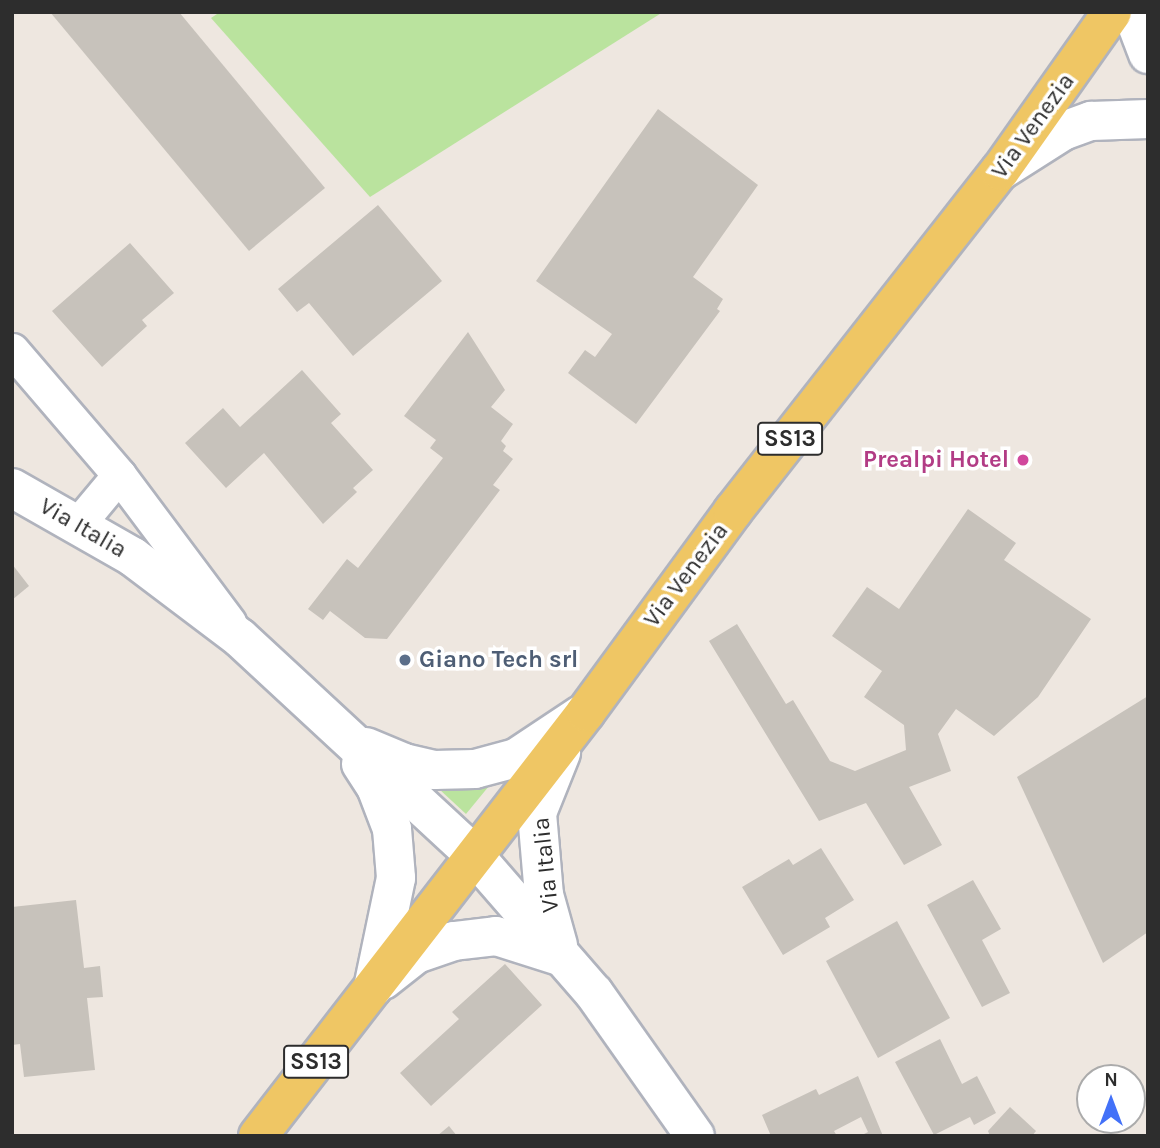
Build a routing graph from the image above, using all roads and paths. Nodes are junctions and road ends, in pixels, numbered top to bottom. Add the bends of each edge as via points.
1 (1112, 12) edge
2 (1132, 12) edge
3 (1148, 54) edge
4 (1148, 119) edge
5 (1000, 172) junction
6 (12, 350) edge
7 (119, 475) junction
8 (13, 488) edge
9 (79, 523) junction
10 (242, 639) junction
11 (586, 712) junction
12 (343, 736) junction
13 (473, 855) junction
14 (561, 957) junction
15 (373, 988) junction
16 (258, 1136) edge
17 (695, 1136) edge

1 - 5 main road, Via Venezia / SS13
2 - 3 street
4 - 5 street via 1091,121 1063,131
5 - 11 main road, Via Venezia / SS13 via 733,511
6 - 7 street
7 - 9 street
7 - 10 street
8 - 9 street, Via Italia
9 - 10 street, Via Italia via 176,587
10 - 12 street, Via Italia
11 - 12 street, Via Italia via 516,758 475,769 434,770 404,763
11 - 13 main road, Via Venezia / SS13
11 - 14 street, Via Italia via 556,762 537,813 544,894
12 - 13 street, Via Italia
12 - 15 street, Via Italia via 376,787 392,829 396,878
13 - 14 street, Via Italia
13 - 15 main road, Via Venezia / SS13
14 - 15 street, Via Italia via 496,936 454,940 416,954
14 - 17 street, Via Italia via 594,992
15 - 16 main road, Via Venezia / SS13

